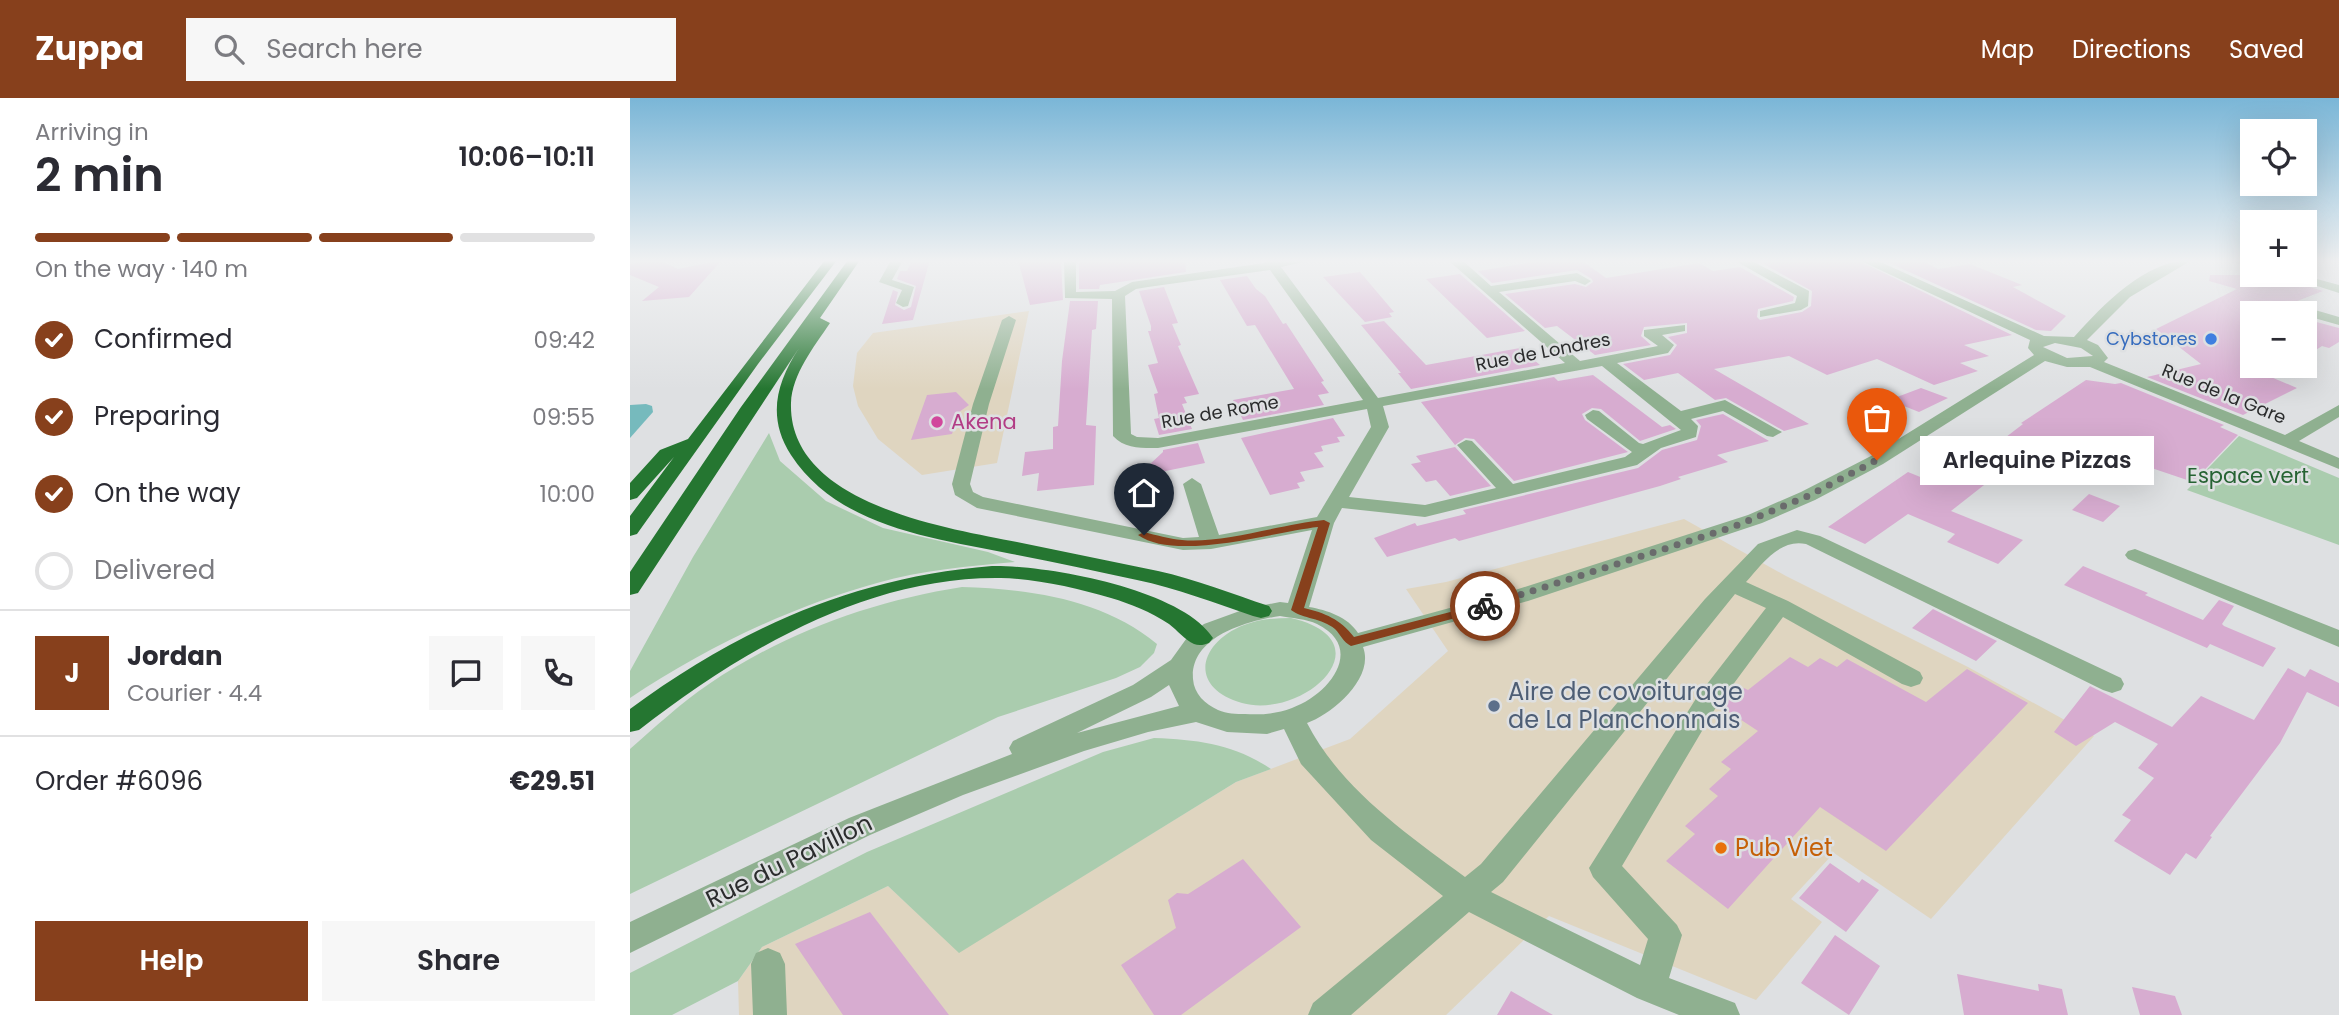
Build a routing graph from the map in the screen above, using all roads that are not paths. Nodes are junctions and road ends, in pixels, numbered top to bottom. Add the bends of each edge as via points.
1 (799, 303) edge
2 (822, 303) edge
3 (1118, 303) edge
4 (1300, 303) edge
5 (1503, 303) edge
6 (1802, 303) edge
7 (1952, 303) edge
8 (2112, 303) edge
9 (1765, 314) dead end
10 (2317, 315) edge
11 (810, 320) junction
12 (1009, 320) dead end
13 (2339, 321) edge
14 (1680, 328) dead end
15 (2077, 342) junction
16 (2043, 348) junction
17 (1604, 360) junction
18 (2093, 363) junction
19 (1577, 366) junction
20 (1374, 404) junction
21 (2339, 410) edge
22 (1593, 415) dead end
23 (1678, 416) junction
24 (1773, 432) dead end
25 (693, 442) junction
26 (2286, 442) junction
27 (1466, 444) dead end
28 (2339, 448) edge
29 (1646, 450) junction
30 (2339, 464) edge
31 (1192, 484) dead end
32 (1508, 491) junction
33 (630, 494) edge
34 (1337, 502) junction
35 (1324, 523) junction
36 (630, 530) edge
37 (1211, 543) junction
38 (2135, 555) dead end
39 (1732, 584) junction
40 (630, 588) edge
41 (1780, 606) junction
42 (1297, 610) junction
43 (1261, 611) junction
44 (1201, 638) junction
45 (2339, 639) edge
46 (1351, 642) junction
47 (1182, 664) junction
48 (1911, 678) dead end
49 (2112, 684) dead end
50 (1199, 712) junction
51 (1113, 718) junction
52 (1292, 720) junction
53 (630, 723) edge
54 (1464, 894) junction
55 (630, 938) edge
56 (768, 964) dead end
57 (1649, 987) junction
58 (770, 1015) edge
59 (1325, 1015) edge
60 (1723, 1015) edge

1 - 25 highway
2 - 11 highway
3 - 20 street, Rue de Rome via 1122,436 1134,442 1158,443
4 - 20 street
5 - 19 street
6 - 9 street
7 - 16 street
8 - 15 street
10 - 13 street
11 - 40 highway
11 - 43 highway via 823,323 785,388 784,421 796,449 815,474 840,495 922,529 1136,572
12 - 37 street via 981,404 961,484 965,495 977,502 1183,544
14 - 17 street, Rue de Londres via 1650,333 1667,345 1663,350
15 - 16 street
15 - 18 street via 2101,355
16 - 18 street, Rue de la Gare via 2064,362
16 - 46 street via 1947,419 1808,496 1755,519 1520,596
17 - 19 street, Rue de Londres
17 - 23 street
18 - 26 street, Rue de la Gare
19 - 20 street, Rue de Londres
20 - 34 street via 1380,427
21 - 26 street
22 - 29 street via 1633,447
23 - 24 street via 1725,405
23 - 29 street via 1690,433
25 - 33 highway via 666,454
25 - 36 highway
26 - 28 street
26 - 30 street, Rue de la Gare
27 - 32 street
29 - 32 street via 1631,461
31 - 37 street
32 - 34 street via 1425,511
34 - 35 street
35 - 37 street
35 - 42 street
38 - 45 street
39 - 41 street
39 - 49 street via 1765,548 1803,536
39 - 54 street via 1532,828 1492,873
41 - 48 street
41 - 57 street via 1706,703 1604,868 1666,935
42 - 43 street
42 - 46 street via 1339,626
43 - 44 street via 1229,621
44 - 47 street
44 - 53 highway via 1166,612 1086,585 995,571 931,579 875,592 774,631 696,673
46 - 52 street via 1350,676 1337,693
47 - 50 street via 1182,690
47 - 51 street, Rue du Pavillon
50 - 51 street, Rue du Pavillon
50 - 52 street via 1241,726
51 - 55 street, Rue du Pavillon via 831,840
52 - 54 street via 1311,757 1381,831
54 - 57 street
54 - 59 street
56 - 58 street
57 - 60 street

